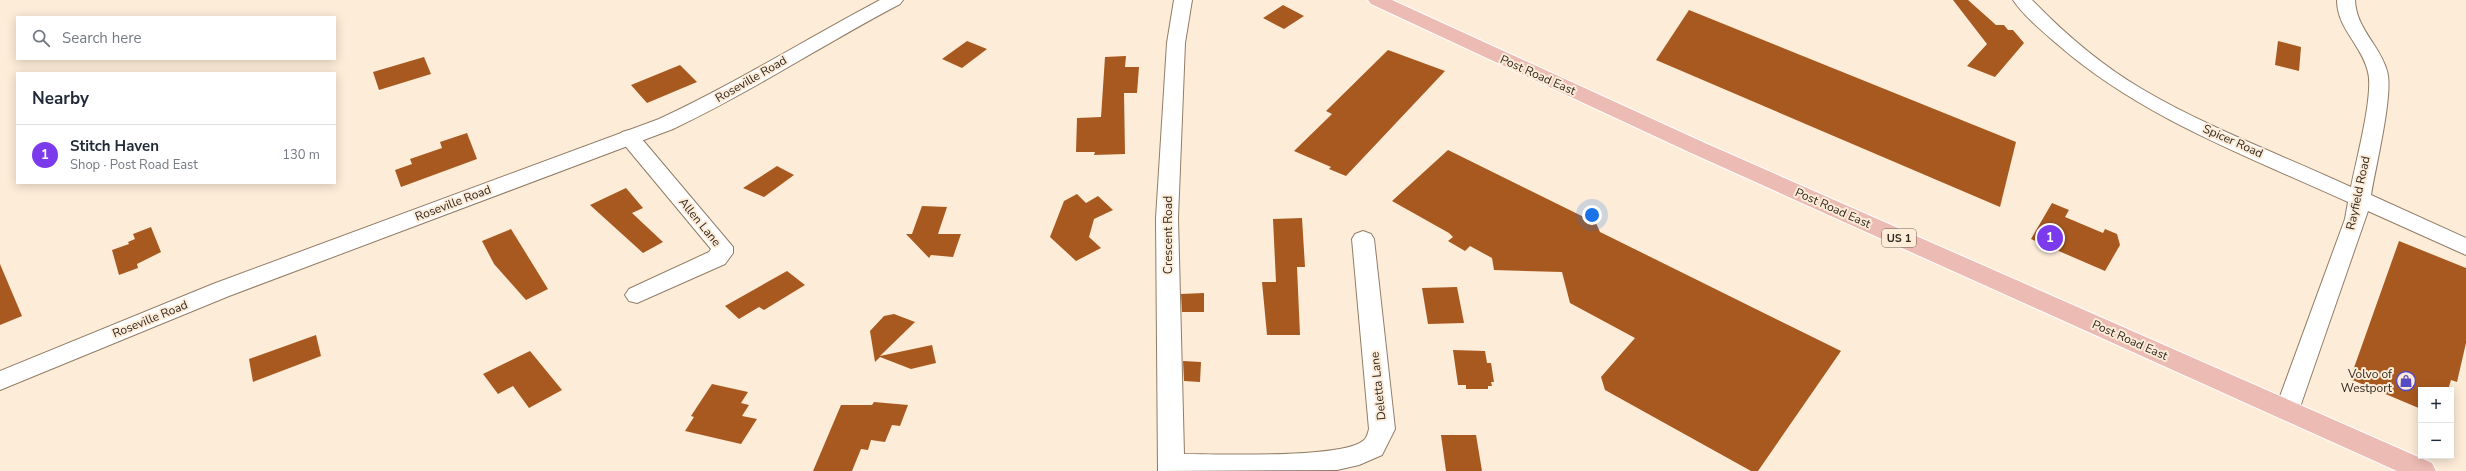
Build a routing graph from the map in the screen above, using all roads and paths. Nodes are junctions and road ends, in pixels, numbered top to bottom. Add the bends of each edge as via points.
1 (894, 0) edge
2 (1183, 0) edge
3 (1377, 0) edge
4 (2022, 0) edge
5 (2346, 0) edge
6 (629, 137) junction
7 (2358, 196) junction
8 (1363, 239) dead end
9 (2466, 247) edge
10 (637, 295) dead end
11 (0, 381) edge
12 (2287, 410) junction
13 (1171, 468) edge
14 (2424, 471) edge

1 - 6 street, Roseville Road via 700,108
2 - 13 street, Crescent Road via 1176,43 1167,218
3 - 12 main road, Post Road East / US 1 via 1705,151
4 - 7 street, Spicer Road via 2070,49 2136,95 2178,117
5 - 7 street, Rayfield Road via 2348,19 2372,55 2379,71 2380,84
6 - 10 street, Allen Lane via 722,247 722,253 717,258
6 - 11 street, Roseville Road via 221,290
7 - 9 street, Spicer Road
7 - 12 street, Rayfield Road via 2356,219
8 - 13 street, Deletta Lane via 1382,429 1374,447 1354,458 1323,462
12 - 14 main road, Post Road East / US 1

